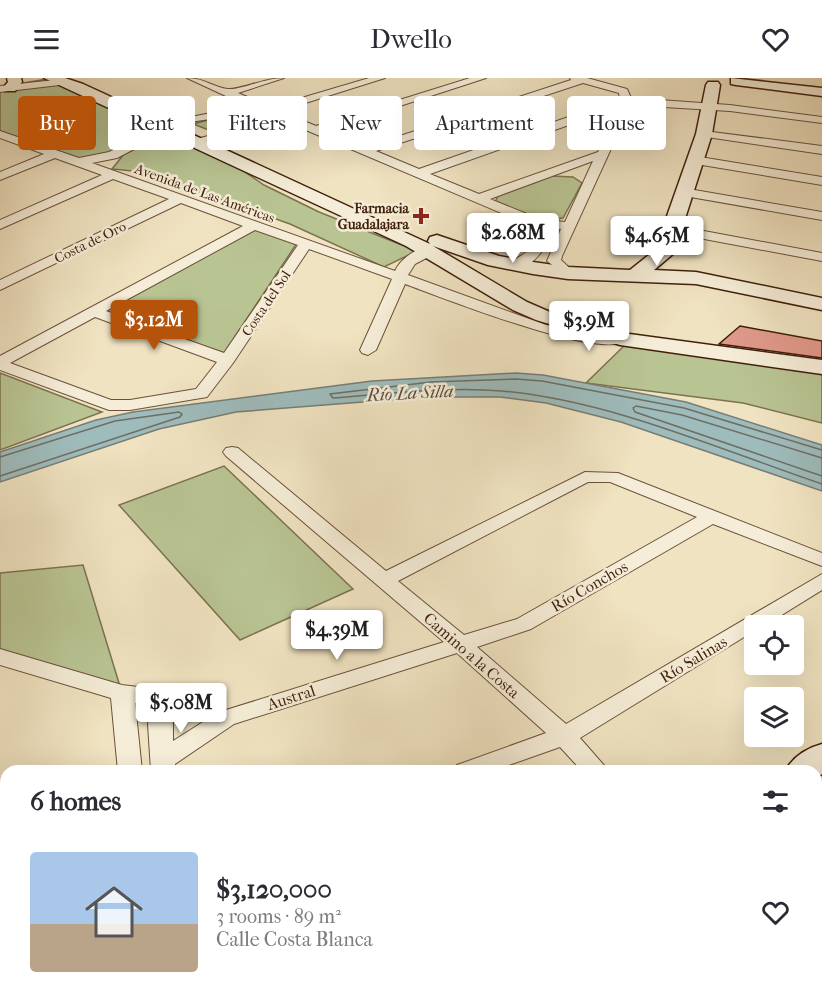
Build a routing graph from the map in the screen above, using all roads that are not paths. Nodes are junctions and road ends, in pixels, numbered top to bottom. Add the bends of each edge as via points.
1 (84, 78) edge
2 (192, 78) edge
3 (279, 78) edge
4 (380, 78) edge
5 (481, 78) edge
6 (578, 79) edge
7 (736, 79) edge
8 (58, 80) edge
9 (8, 85) edge
10 (822, 92) edge
11 (227, 93) junction
12 (118, 96) edge
13 (234, 96) edge
14 (626, 96) edge
15 (108, 99) edge
16 (307, 100) edge
17 (666, 108) edge
18 (706, 111) junction
19 (822, 120) edge
20 (567, 122) edge
21 (307, 127) edge
22 (314, 130) junction
23 (704, 134) junction
24 (4, 138) edge
25 (207, 140) edge
26 (197, 141) joint
27 (123, 150) edge
28 (240, 150) edge
29 (605, 150) edge
30 (822, 150) edge
31 (365, 152) junction
32 (53, 154) junction
33 (603, 154) junction
34 (113, 155) junction
35 (694, 160) junction
36 (79, 162) junction
37 (107, 173) junction
38 (548, 173) junction
39 (417, 174) junction
40 (0, 176) edge
41 (589, 180) junction
42 (822, 181) edge
43 (683, 192) junction
44 (179, 199) junction
45 (477, 199) junction
46 (822, 216) edge
47 (537, 223) junction
48 (0, 225) edge
49 (252, 226) junction
50 (570, 226) junction
51 (672, 229) junction
52 (305, 245) junction
53 (429, 251) junction
54 (664, 253) junction
55 (822, 257) edge
56 (515, 265) junction
57 (637, 274) junction
58 (400, 278) junction
59 (562, 278) junction
60 (696, 278) junction
61 (0, 286) edge
62 (757, 292) junction
63 (507, 298) junction
64 (822, 304) edge
65 (93, 311) junction
66 (620, 339) junction
67 (368, 350) dead end
68 (228, 360) junction
69 (0, 364) edge
70 (822, 367) edge
71 (232, 452) dead end
72 (713, 516) junction
73 (822, 560) edge
74 (385, 580) junction
75 (822, 581) edge
76 (460, 644) junction
77 (0, 657) edge
78 (122, 693) junction
79 (163, 698) junction
80 (226, 717) junction
81 (564, 736) junction
82 (130, 765) edge
83 (162, 765) edge
84 (163, 765) edge
85 (483, 765) edge
86 (591, 765) edge

1 - 12 street
2 - 11 street
3 - 11 street
4 - 16 street
5 - 22 street
6 - 14 street via 622,91
6 - 31 street
7 - 10 street
7 - 18 street via 705,84
8 - 9 street
8 - 15 street
11 - 13 street
17 - 18 street
18 - 19 street
18 - 23 street
20 - 39 street
21 - 22 street
22 - 31 street
23 - 30 street
23 - 35 street
24 - 32 street, Avenida de Las Américas
25 - 26 street
26 - 53 street
27 - 34 street
28 - 56 street via 427,237
29 - 33 street
31 - 39 street
32 - 36 street, Avenida de Las Américas
32 - 40 street
33 - 38 street
33 - 41 street
34 - 36 street
34 - 37 street
35 - 42 street
35 - 43 street
36 - 37 street, Avenida de Las Américas
37 - 44 street, Avenida de Las Américas
37 - 48 street
38 - 41 street
38 - 45 street
39 - 45 street
41 - 50 street
43 - 46 street
43 - 51 street
44 - 49 street, Avenida de Las Américas
44 - 61 street, Costa de Oro
45 - 47 street
47 - 50 street
47 - 56 street via 545,236 536,252
49 - 52 street, Avenida de Las Américas
49 - 65 street
50 - 59 street via 554,261
51 - 54 street
51 - 55 street
52 - 58 street, Avenida de Las Américas
52 - 68 street, Costa del Sol
53 - 58 street via 407,262 400,269
53 - 63 street
54 - 57 street
54 - 60 street
56 - 59 street
57 - 59 street via 593,280
57 - 60 street
58 - 66 street via 541,327 591,338
58 - 67 street
59 - 62 street
59 - 63 street via 509,286
60 - 62 street
62 - 64 street
63 - 66 street via 543,316
65 - 68 street
65 - 69 street
66 - 70 street
68 - 69 street, Costa del Sol via 201,393 118,405 108,405
71 - 74 street, Camino a la Costa
72 - 73 street
72 - 74 street via 612,477 585,477
72 - 76 street, Río Conchos via 524,624
74 - 76 street, Camino a la Costa
75 - 81 street, Río Salinas
76 - 80 street, Austral
76 - 81 street, Camino a la Costa
77 - 78 street
78 - 79 street
78 - 82 street
79 - 80 street
79 - 83 street
80 - 84 street, Austral
81 - 85 street, Río Salinas
81 - 86 street, Camino a la Costa

